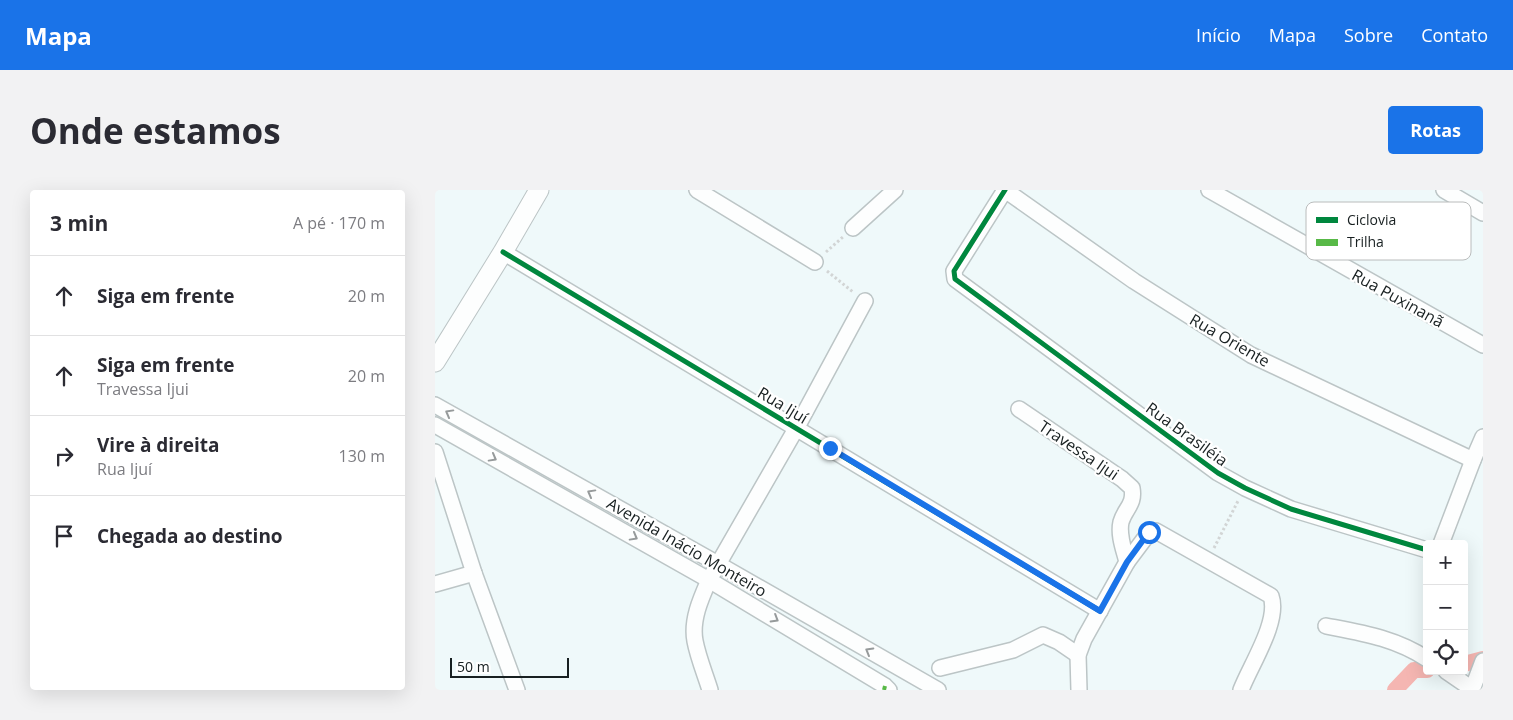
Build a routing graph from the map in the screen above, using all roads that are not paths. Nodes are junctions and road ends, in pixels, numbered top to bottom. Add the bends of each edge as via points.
1 (539, 190) edge
2 (697, 190) edge
3 (895, 190) edge
4 (1005, 190) edge
5 (1209, 190) edge
6 (1444, 190) edge
7 (1464, 202) edge
8 (1471, 206) edge
9 (1483, 213) edge
10 (851, 229) road end
11 (1306, 245) edge
12 (503, 252) junction
13 (1333, 260) edge
14 (815, 262) road end
15 (865, 301) road end
16 (1483, 345) edge
17 (435, 362) edge
18 (435, 406) edge
19 (1019, 409) dead end
20 (435, 425) edge
21 (797, 427) junction
22 (1483, 437) edge
23 (435, 452) edge
24 (1473, 460) junction
25 (1443, 540) edge
26 (1423, 549) edge
27 (1127, 562) junction
28 (718, 564) junction
29 (474, 573) junction
30 (709, 580) junction
31 (435, 584) edge
32 (1100, 611) junction
33 (1326, 626) dead end
34 (1078, 655) junction
35 (1423, 656) edge
36 (1483, 661) edge
37 (940, 668) dead end
38 (1451, 675) edge
39 (517, 690) edge
40 (711, 690) edge
41 (889, 690) edge
42 (938, 690) edge
43 (1079, 690) edge
44 (1241, 690) edge
45 (1472, 690) edge

1 - 12 street
2 - 14 street
3 - 10 street
4 - 24 street, Rua Oriente via 1134,281 1251,355
4 - 26 street, Rua Brasiléia via 954,271 955,279 1218,473 1291,509
5 - 11 street, Rua Puxinanã
6 - 7 street
8 - 9 street
12 - 17 street
12 - 21 street, Rua Ijuí
13 - 16 street, Rua Puxinanã
15 - 21 street
28 -> 18 street, Avenida Inácio Monteiro
19 - 27 street, Travessa Ijui via 1132,488 1132,502 1121,521 1120,531
20 -> 30 street, Avenida Inácio Monteiro
21 - 28 street
21 - 32 street, Rua Ijuí
22 - 24 street
23 - 29 street
24 - 25 street
27 - 32 street
27 - 44 street via 1148,534 1156,531 1272,598 1272,617
28 - 30 street
42 -> 28 street, Avenida Inácio Monteiro
29 - 31 street
29 - 39 street
30 - 40 street via 697,608 694,639
30 -> 41 street, Avenida Inácio Monteiro
32 - 34 street
33 - 35 street via 1380,636
34 - 37 street via 1043,635 1013,650
34 - 43 street
36 - 45 street
38 - 45 street

